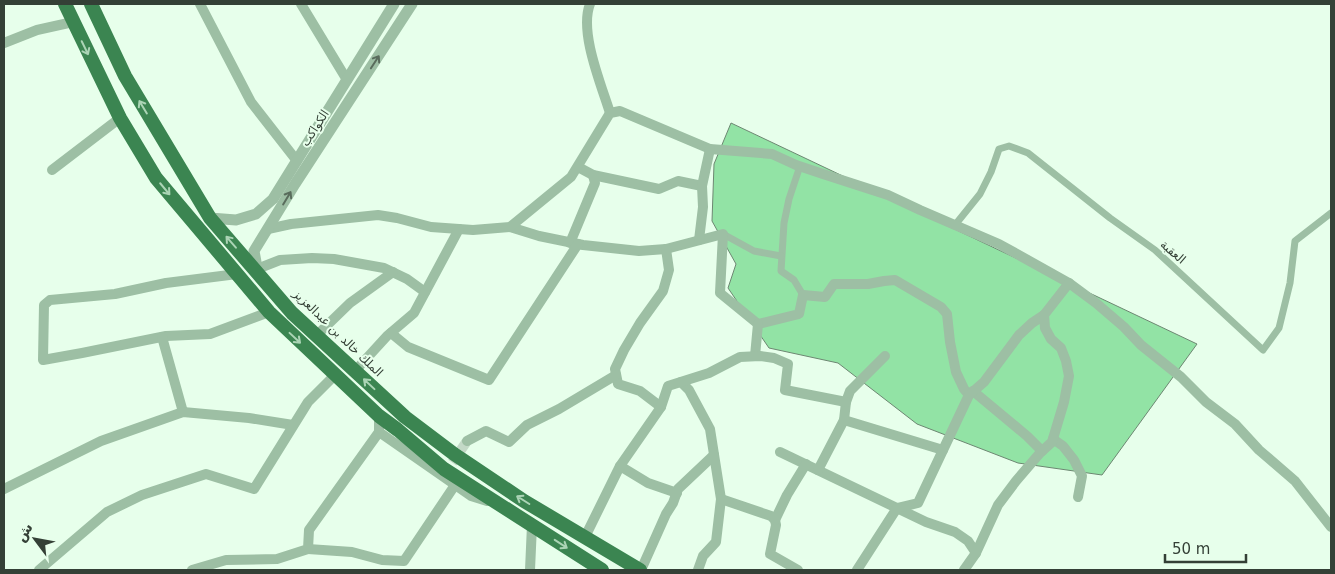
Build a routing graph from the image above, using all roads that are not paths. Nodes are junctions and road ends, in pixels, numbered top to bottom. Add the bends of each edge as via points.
1 (65, 4) edge
2 (91, 4) edge
3 (200, 4) edge
4 (301, 4) edge
5 (394, 4) edge
6 (412, 4) edge
7 (590, 4) edge
8 (73, 22) junction
9 (4, 43) edge
10 (347, 80) junction
11 (610, 114) junction
12 (120, 118) junction
13 (710, 149) junction
14 (297, 161) junction
15 (800, 166) junction
16 (578, 167) junction
17 (52, 170) dead end
18 (593, 174) junction
19 (702, 186) junction
20 (1331, 213) edge
21 (210, 218) junction
22 (955, 224) junction
23 (510, 227) junction
24 (268, 229) junction
25 (460, 229) junction
26 (723, 234) junction
27 (699, 240) junction
28 (574, 243) junction
29 (666, 249) junction
30 (781, 256) junction
31 (257, 271) junction
32 (393, 272) junction
33 (237, 274) junction
34 (1069, 284) junction
35 (425, 292) junction
36 (803, 295) junction
37 (269, 312) junction
38 (1044, 315) junction
39 (758, 324) junction
40 (391, 333) junction
41 (317, 336) junction
42 (162, 337) junction
43 (755, 356) junction
44 (885, 356) dead end
45 (354, 370) junction
46 (335, 375) junction
47 (616, 375) junction
48 (681, 382) junction
49 (971, 393) junction
50 (846, 402) junction
51 (661, 406) junction
52 (183, 412) junction
53 (379, 416) junction
54 (844, 420) junction
55 (293, 426) junction
56 (379, 432) junction
57 (1053, 439) junction
58 (467, 441) tunnel mouth
59 (943, 450) junction
60 (1042, 451) junction
61 (780, 452) dead end
62 (714, 455) junction
63 (806, 464) junction
64 (620, 466) junction
65 (818, 470) junction
66 (455, 485) junction
67 (4, 489) edge
68 (677, 493) junction
69 (1078, 497) dead end
70 (721, 499) junction
71 (503, 507) junction
72 (898, 508) junction
73 (775, 520) junction
74 (532, 525) junction
75 (1331, 527) edge
76 (585, 537) junction
77 (308, 549) junction
78 (974, 556) junction
79 (277, 559) junction
80 (403, 566) edge
81 (39, 570) edge
82 (192, 570) edge
83 (272, 570) edge
84 (530, 570) edge
85 (602, 570) edge
86 (641, 570) edge
87 (698, 570) edge
88 (798, 570) edge
89 (857, 570) edge
90 (964, 570) edge
91 (973, 570) edge

1 - 8 highway
21 -> 2 highway, الملك خالد بن عبدالعزيز via 125,76
3 - 14 street via 251,102
4 - 10 street
5 - 10 street, الكواكب
24 -> 6 street, الكواكب
7 - 11 street via 587,12 588,39
8 - 9 street via 38,30
8 -> 12 highway
10 - 14 street, الكواكب
11 - 13 street via 620,111
11 - 16 street
12 - 17 street
12 -> 33 highway via 156,178
13 - 15 street via 772,154
13 - 19 street
14 - 21 street, الكواكب via 273,199 256,214 236,220
15 - 22 street via 888,195
15 - 30 street via 789,199
16 - 18 street
16 - 23 street via 572,177
18 - 19 street via 659,189 678,181
18 - 28 street via 595,183
19 - 27 street
20 - 22 street, العقبة via 1295,241 1290,283 1279,328 1263,350 1155,250 1028,153 1009,146 999,149 980,194
31 -> 21 highway, الملك خالد بن عبدالعزيز
22 - 34 street via 999,244
23 - 25 street
23 - 28 street
24 - 25 street via 378,215 431,227
24 - 31 street, الكواكب via 254,251
25 - 35 street
26 - 27 street
26 - 30 street via 754,251
26 - 39 street via 720,293
27 - 29 street
28 - 29 street via 639,251
28 - 40 street via 489,380 408,347
29 - 47 street via 669,270 663,290 624,350 615,369
30 - 36 street via 781,271 794,280
31 - 32 street via 280,260 312,258 358,263
31 - 41 highway, الملك خالد بن عبدالعزيز via 292,313
32 - 35 street
32 - 41 street via 350,303
33 - 37 highway
33 - 42 street via 166,282 115,294 50,300 44,305 43,360
34 - 38 street
34 - 75 street via 1096,302 1141,345 1235,424 1295,481
35 - 40 street via 414,313
36 - 39 street via 800,314
36 - 49 street via 824,297 834,284 895,280 927,298 947,314 956,372 964,389
37 - 42 street via 210,334
37 -> 46 highway
38 - 49 street via 1019,335 984,382
38 - 57 street via 1045,328 1061,348 1069,376
39 - 43 street
40 - 45 street
41 - 45 highway, الملك خالد بن عبدالعزيز
42 - 52 street
43 - 48 street via 740,357
43 - 50 street via 774,358 788,364 785,390
44 - 50 street via 850,391
76 -> 45 highway, الملك خالد بن عبدالعزيز via 454,454 405,417
46 - 53 highway
46 - 55 street via 308,402
47 - 51 street via 618,384 640,391
47 - 58 street via 527,426 509,442 486,431
48 - 51 street via 668,386
48 - 62 street via 689,390 710,429
49 - 59 street
49 - 60 street
50 - 54 street
51 - 64 street
52 - 55 street
52 - 67 street via 101,441
53 - 56 street
53 - 71 highway via 444,469
54 - 59 street
54 - 65 street
55 - 81 street via 254,489 206,474 142,495 107,512
56 - 66 street
56 - 77 street via 309,530
57 - 60 street
57 - 69 street via 1074,460 1082,476
59 - 72 street via 918,503
60 - 78 street via 998,505
61 - 63 street
62 - 68 street
62 - 70 street
63 - 65 street
63 - 73 street
64 - 68 street via 648,483
64 - 76 street
65 - 72 street
66 - 71 street via 471,496
66 - 80 street
68 - 86 street
70 - 73 street via 767,514
70 - 87 street via 716,542 703,556
71 - 74 highway
72 - 78 street via 955,532 968,541
72 - 89 street
73 - 88 street via 770,554
74 - 84 street
74 -> 85 highway
76 - 86 highway, الملك خالد بن عبدالعزيز
77 - 79 street
77 - 80 street via 352,552
78 - 90 street
78 - 91 street
79 - 82 street via 226,560
79 - 83 street

